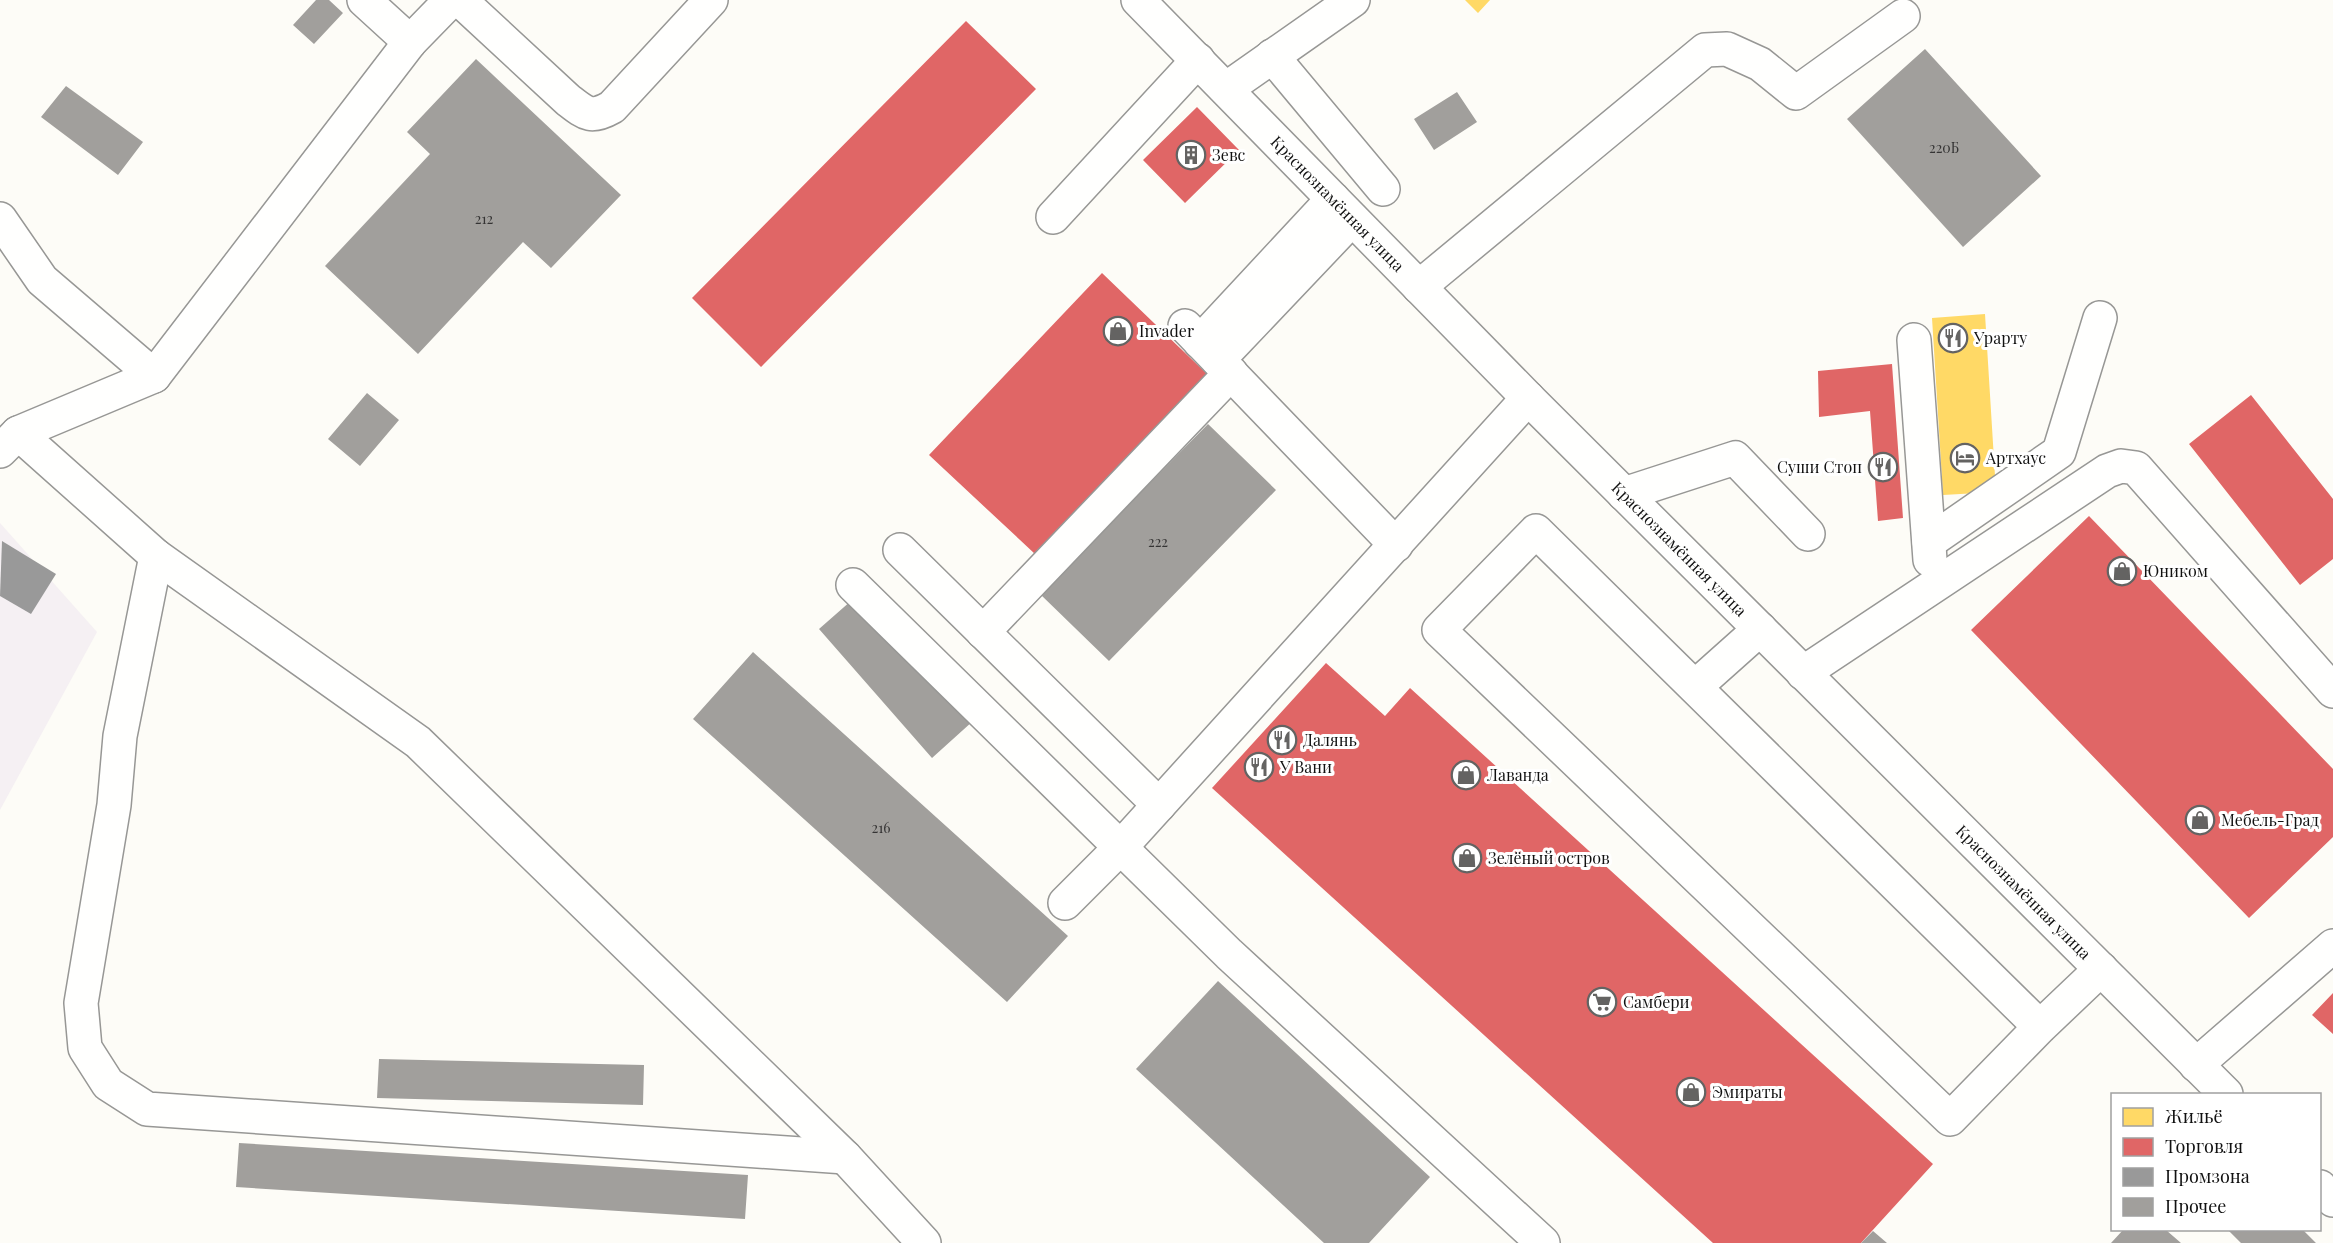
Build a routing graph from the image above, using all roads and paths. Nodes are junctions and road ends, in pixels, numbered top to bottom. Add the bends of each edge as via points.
1 (364, 0) edge
2 (451, 0) edge
3 (460, 0) edge
4 (711, 0) edge
5 (1353, 0) edge
6 (1143, 2) edge
7 (1903, 16) dead end
8 (410, 42) junction
9 (1272, 56) junction
10 (1198, 60) junction
11 (1226, 89) junction
12 (1383, 189) dead end
13 (1343, 209) junction
14 (1053, 217) dead end
15 (0, 219) edge
16 (1419, 287) junction
17 (2100, 318) dead end
18 (1914, 340) dead end
19 (1208, 350) junction
20 (154, 376) junction
21 (1528, 398) junction
22 (9, 442) edge
23 (1624, 494) junction
24 (1808, 534) dead end
25 (1929, 542) junction
26 (1396, 545) junction
27 (900, 550) dead end
28 (156, 556) junction
29 (853, 585) dead end
30 (1932, 586) junction
31 (1760, 629) junction
32 (983, 632) junction
33 (1803, 673) junction
34 (1695, 687) junction
35 (2333, 691) edge
36 (1159, 805) junction
37 (1120, 848) junction
38 (1065, 903) dead end
39 (2333, 946) edge
40 (2101, 969) junction
41 (2040, 1027) junction
42 (2196, 1065) junction
43 (2224, 1093) edge
44 (845, 1157) junction
45 (2321, 1189) edge
46 (2333, 1200) edge
47 (924, 1243) edge
48 (1543, 1243) edge

1 - 8 street
2 - 8 street
3 - 4 street via 582,112 598,115 612,107
5 - 9 street
6 - 10 street, Краснознамённая улица
7 - 16 street via 1796,93 1760,64 1727,50 1705,50
8 - 20 street
9 - 11 street
9 - 12 street
10 - 11 street, Краснознамённая улица
10 - 14 street
11 - 13 street, Краснознамённая улица
13 - 16 street, Краснознамённая улица
13 - 19 street
15 - 20 street via 42,280
16 - 21 street, Краснознамённая улица
17 - 25 street via 2059,452
18 - 25 street
19 - 26 street
19 - 32 street
20 - 22 street
21 - 23 street, Краснознамённая улица
21 - 26 street
22 - 28 street
23 - 24 street via 1735,458
23 - 31 street, Краснознамённая улица
25 - 30 street
26 - 36 street
27 - 32 street
28 - 44 street via 418,742
28 - 44 street via 120,736 114,805 81,1003 85,1048 108,1084 147,1109
29 - 37 street
30 - 33 street
30 - 35 street via 2107,471 2121,466 2136,468
31 - 33 street, Краснознамённая улица
31 - 34 street
32 - 36 street
33 - 40 street, Краснознамённая улица
34 - 41 street
34 - 41 street via 1536,531 1439,630 1950,1119
36 - 37 street
37 - 38 street
37 - 48 street via 1229,954
39 - 42 street
40 - 41 street
40 - 42 street, Краснознамённая улица
42 - 43 street, Краснознамённая улица
44 - 47 street
45 - 46 street

